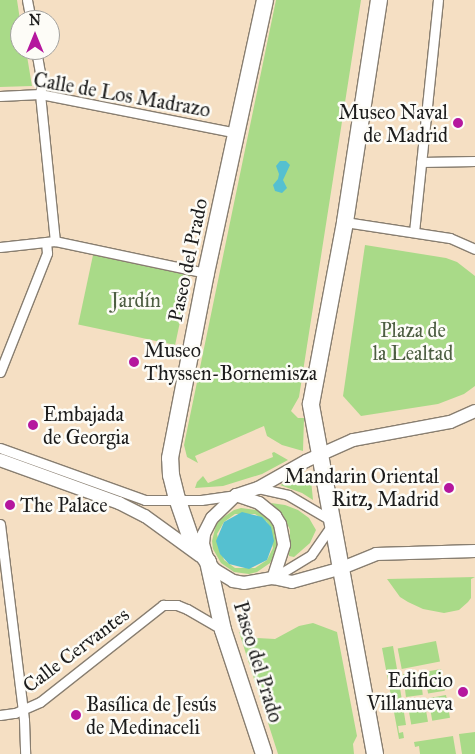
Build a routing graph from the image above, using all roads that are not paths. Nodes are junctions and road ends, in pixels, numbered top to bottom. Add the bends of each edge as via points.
1 (265, 0) edge
2 (379, 0) edge
3 (438, 0) edge
4 (38, 60) edge
5 (40, 94) junction
6 (0, 96) edge
7 (237, 132) junction
8 (475, 161) edge
9 (421, 162) junction
10 (345, 222) junction
11 (414, 232) junction
12 (50, 241) junction
13 (0, 247) edge
14 (475, 249) edge
15 (206, 273) junction
16 (0, 372) edge
17 (475, 411) edge
18 (321, 455) junction
19 (3, 457) edge
20 (258, 488) junction
21 (236, 495) junction
22 (177, 500) junction
23 (334, 522) junction
24 (0, 524) edge
25 (475, 551) edge
26 (208, 562) junction
27 (342, 568) junction
28 (273, 578) junction
29 (223, 630) junction
30 (23, 710) junction
31 (0, 715) edge
32 (25, 754) edge
33 (264, 754) edge
34 (375, 754) edge

1 - 7 highway, Paseo del Prado
2 - 10 highway
3 - 9 street
4 - 5 street via 42,85
5 - 6 street, Calle de Los Madrazo
5 - 7 street, Calle de Los Madrazo
5 - 12 street
7 - 15 highway, Paseo del Prado
8 - 9 street
9 - 11 street
10 - 11 street
10 - 18 highway via 311,404
11 - 14 street via 450,238
12 - 13 street
12 - 15 street
12 - 16 street
15 - 22 highway, Paseo del Prado via 172,448 171,475
17 - 18 street via 450,422 354,440
18 - 20 street
18 - 23 highway
19 - 22 street via 144,500
19 - 26 street via 120,503 145,516
20 - 21 street
20 - 23 street via 288,495
21 - 22 street
21 - 26 street via 212,518 204,534
21 - 28 street via 259,503 280,524 284,545
22 - 26 highway, Paseo del Prado via 190,536
23 - 27 highway
23 - 28 street via 311,555
24 - 30 street
25 - 27 street via 376,554
26 - 28 street via 214,570 233,581 250,583
26 - 29 highway, Paseo del Prado
27 - 28 street via 292,582
27 - 34 highway
29 - 30 street, Calle Cervantes via 187,609 169,603 40,702
29 - 33 highway, Paseo del Prado
30 - 31 street, Calle Cervantes
30 - 32 street

